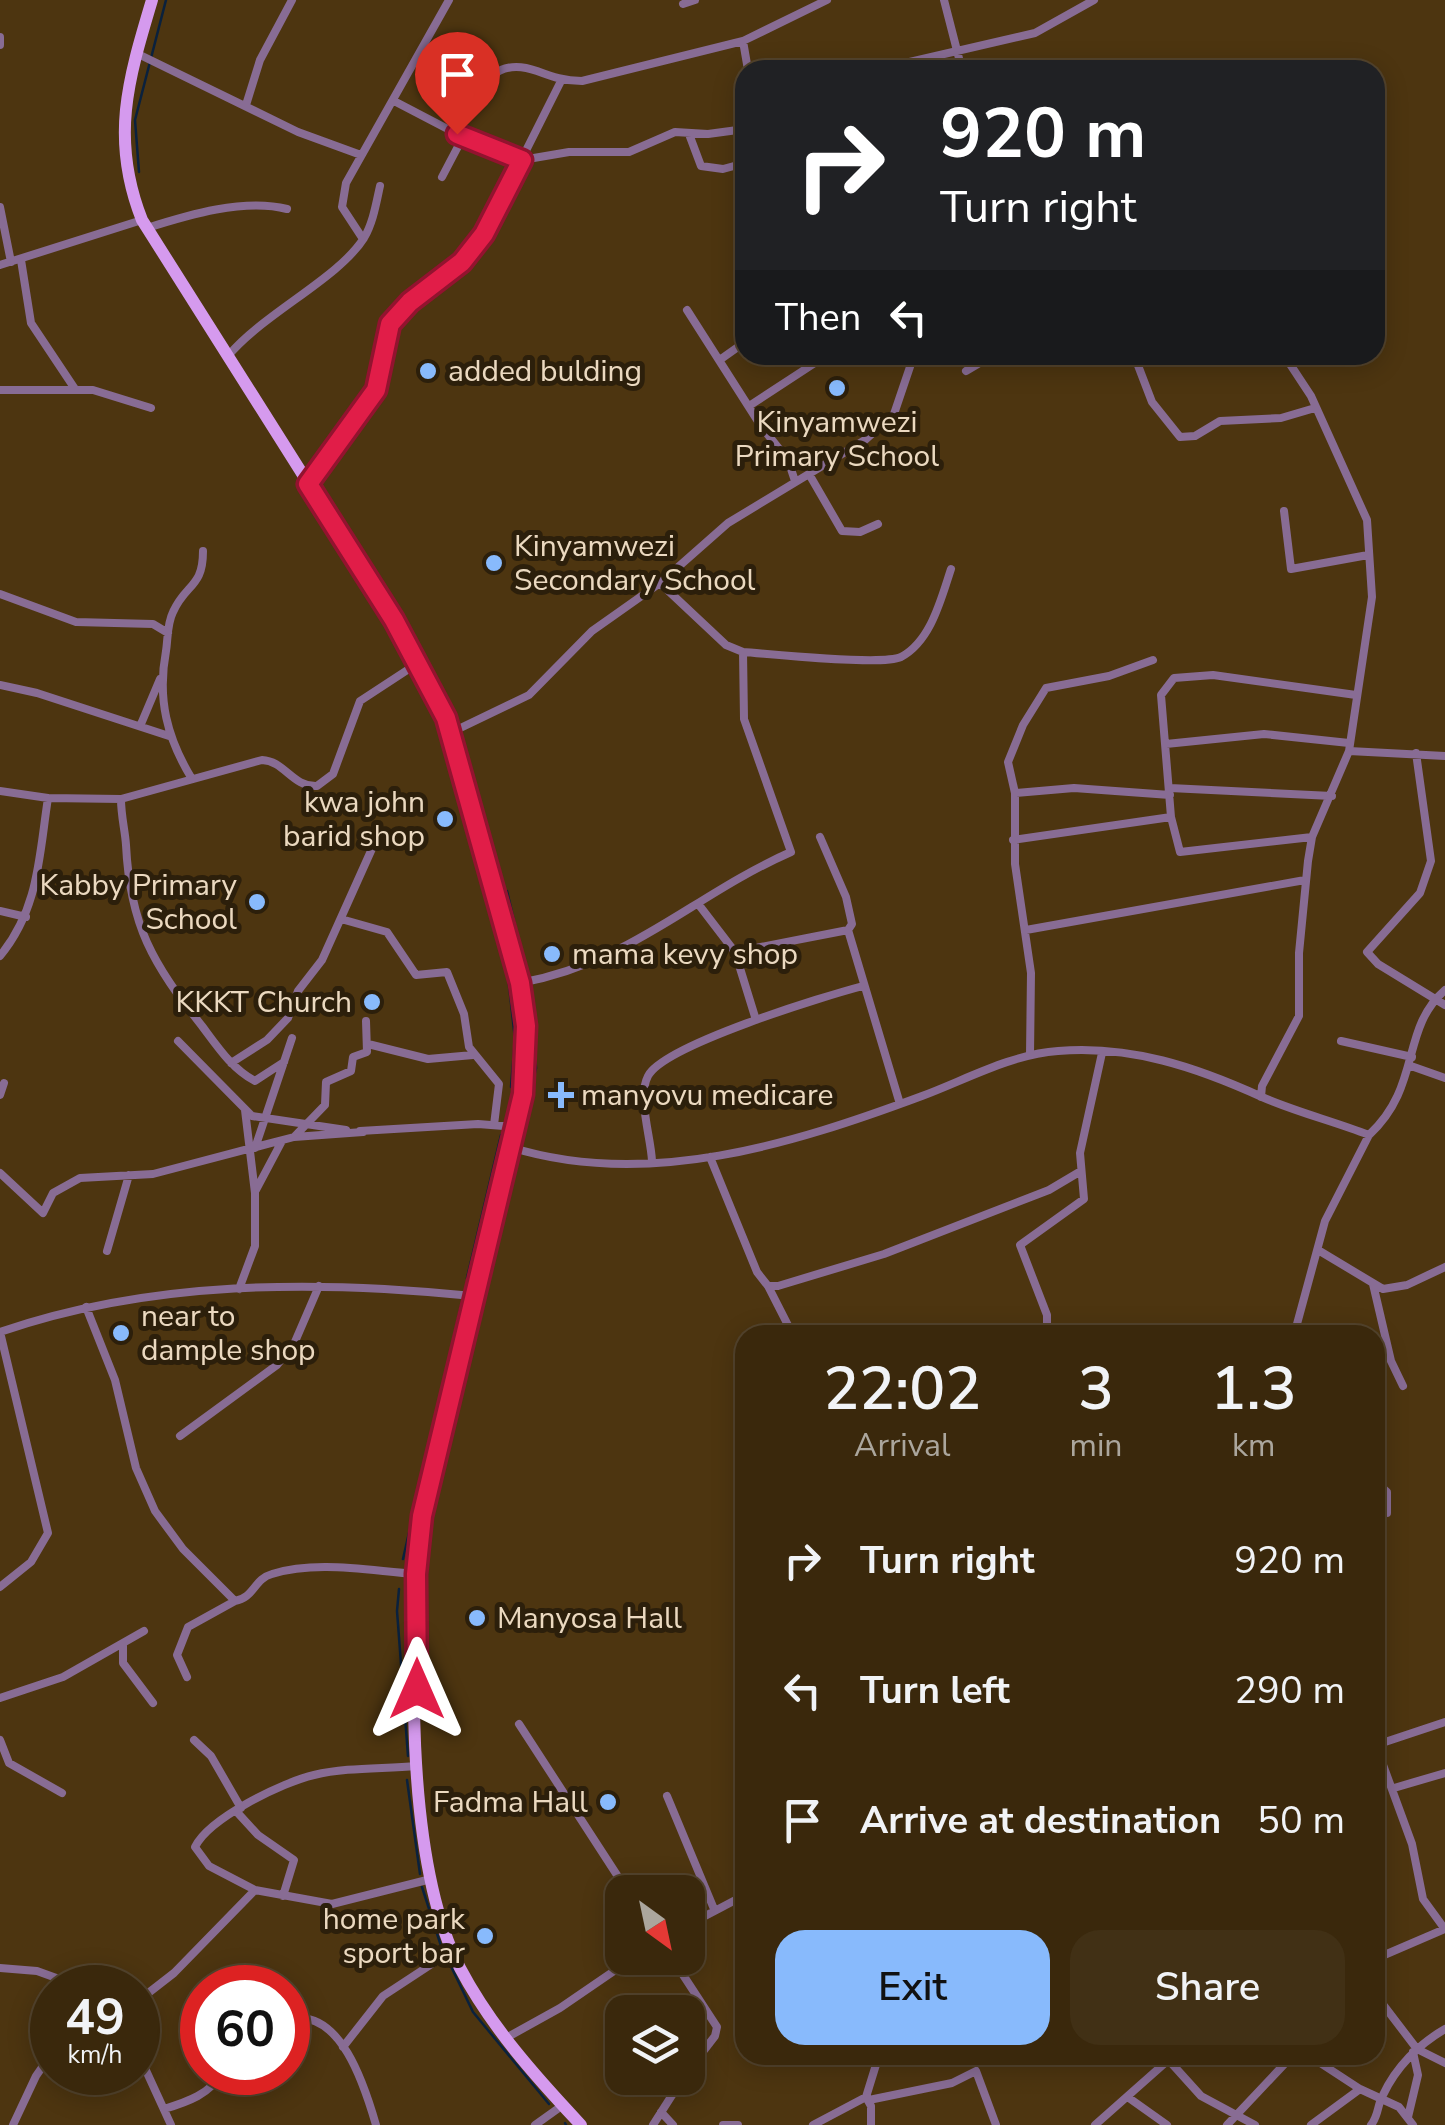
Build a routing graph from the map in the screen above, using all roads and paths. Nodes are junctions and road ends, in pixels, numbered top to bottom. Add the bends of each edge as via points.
1 (152, 0) edge
2 (292, 0) edge
3 (449, 0) edge
4 (694, 0) edge
5 (827, 0) edge
6 (944, 0) edge
7 (1094, 0) edge
8 (683, 4) dead end
9 (0, 37) edge
10 (742, 41) junction
11 (0, 45) edge
12 (959, 51) junction
13 (136, 53) junction
14 (746, 60) edge
15 (920, 60) edge
16 (960, 60) edge
17 (562, 81) junction
18 (394, 102) junction
19 (246, 105) junction
20 (735, 130) edge
21 (689, 134) junction
22 (460, 135) junction
23 (361, 155) junction
24 (522, 160) junction
25 (735, 166) edge
26 (442, 177) dead end
27 (380, 186) dead end
28 (0, 207) edge
29 (286, 209) dead end
30 (145, 224) junction
31 (364, 238) junction
32 (16, 261) junction
33 (0, 265) edge
34 (687, 310) dead end
35 (735, 349) edge
36 (228, 356) junction
37 (721, 359) junction
38 (813, 365) edge
39 (911, 365) edge
40 (975, 365) edge
41 (1138, 365) edge
42 (1290, 365) edge
43 (966, 370) dead end
44 (75, 389) junction
45 (0, 390) edge
46 (749, 406) junction
47 (151, 408) dead end
48 (1316, 408) junction
49 (810, 474) junction
50 (795, 481) junction
51 (308, 484) junction
52 (1284, 511) dead end
53 (878, 524) dead end
54 (203, 550) dead end
55 (1368, 555) junction
56 (950, 570) dead end
57 (660, 582) junction
58 (0, 594) edge
59 (168, 633) junction
60 (743, 652) junction
61 (1152, 660) dead end
62 (418, 663) junction
63 (163, 675) junction
64 (0, 686) edge
65 (1356, 695) junction
66 (141, 724) junction
67 (450, 733) junction
68 (169, 736) junction
69 (1166, 744) junction
70 (1349, 747) junction
71 (1416, 753) junction
72 (1445, 756) edge
73 (192, 779) junction
74 (0, 791) edge
75 (1170, 791) junction
76 (1015, 792) junction
77 (1332, 796) junction
78 (48, 798) junction
79 (121, 800) junction
80 (1172, 818) junction
81 (820, 837) dead end
82 (1312, 837) junction
83 (1013, 840) junction
84 (375, 842) dead end
85 (1305, 880) junction
86 (699, 904) junction
87 (0, 911) edge
88 (26, 917) junction
89 (341, 919) junction
90 (848, 930) junction
91 (1026, 930) junction
92 (735, 952) junction
93 (0, 956) edge
94 (520, 983) junction
95 (863, 986) junction
96 (1445, 990) edge
97 (1433, 1000) junction
98 (1445, 1005) edge
99 (756, 1020) junction
100 (366, 1021) dead end
101 (292, 1038) dead end
102 (178, 1041) dead end
103 (1341, 1041) dead end
104 (368, 1044) junction
105 (1102, 1053) junction
106 (1030, 1054) junction
107 (474, 1055) junction
108 (284, 1062) junction
109 (1411, 1062) junction
110 (231, 1063) junction
111 (1445, 1078) edge
112 (4, 1082) dead end
113 (0, 1095) edge
114 (1261, 1097) junction
115 (900, 1104) junction
116 (245, 1110) junction
117 (265, 1121) junction
118 (310, 1124) junction
119 (494, 1125) junction
120 (515, 1127) junction
121 (362, 1132) junction
122 (1368, 1135) junction
123 (294, 1137) junction
124 (282, 1141) junction
125 (510, 1147) junction
126 (251, 1150) junction
127 (710, 1157) junction
128 (652, 1161) junction
129 (1081, 1171) junction
130 (0, 1173) edge
131 (129, 1175) junction
132 (255, 1193) junction
133 (1318, 1250) junction
134 (108, 1251) dead end
135 (1445, 1267) edge
136 (1373, 1284) junction
137 (320, 1286) junction
138 (768, 1286) junction
139 (239, 1289) junction
140 (474, 1296) junction
141 (86, 1307) junction
142 (1047, 1324) edge
143 (789, 1325) edge
144 (1297, 1325) edge
145 (1384, 1325) edge
146 (1385, 1330) edge
147 (0, 1332) edge
148 (1388, 1341) joint
149 (1403, 1386) dead end
150 (180, 1436) dead end
151 (1385, 1490) edge
152 (1387, 1513) dead end
153 (416, 1574) junction
154 (0, 1587) edge
155 (235, 1601) junction
156 (144, 1631) dead end
157 (123, 1644) junction
158 (186, 1677) dead end
159 (0, 1698) edge
160 (153, 1703) dead end
161 (1445, 1722) edge
162 (519, 1724) dead end
163 (0, 1740) edge
164 (194, 1740) dead end
165 (1385, 1741) edge
166 (418, 1766) junction
167 (1385, 1767) edge
168 (1445, 1773) edge
169 (1394, 1788) junction
170 (62, 1793) dead end
171 (667, 1796) dead end
172 (239, 1809) junction
173 (617, 1875) edge
174 (431, 1879) junction
175 (255, 1890) junction
176 (282, 1896) junction
177 (735, 1899) edge
178 (714, 1909) junction
179 (705, 1915) edge
180 (1444, 1928) edge
181 (453, 1950) junction
182 (1385, 1955) edge
183 (0, 1968) edge
184 (30, 1970) edge
185 (608, 1975) edge
186 (160, 1984) edge
187 (1385, 2008) edge
188 (705, 2009) edge
189 (310, 2021) edge
190 (1444, 2031) edge
191 (506, 2038) junction
192 (343, 2047) junction
193 (705, 2047) edge
194 (1415, 2051) junction
195 (1445, 2063) edge
196 (876, 2065) edge
197 (1160, 2065) edge
198 (1175, 2065) edge
199 (1284, 2065) edge
200 (1323, 2065) edge
201 (30, 2089) edge
202 (1360, 2089) junction
203 (158, 2095) edge
204 (199, 2095) edge
205 (672, 2095) edge
206 (1381, 2097) junction
207 (867, 2098) junction
208 (1129, 2098) junction
209 (562, 2105) junction
210 (164, 2109) junction
211 (661, 2112) junction
212 (1233, 2116) junction
213 (1410, 2121) edge
214 (13, 2125) edge
215 (171, 2125) edge
216 (376, 2125) edge
217 (534, 2125) edge
218 (581, 2125) edge
219 (653, 2125) edge
220 (673, 2125) edge
221 (723, 2125) edge
222 (738, 2125) edge
223 (812, 2125) edge
224 (870, 2125) edge
225 (996, 2125) edge
226 (1095, 2125) edge
227 (1168, 2125) edge
228 (1228, 2125) edge
229 (1254, 2125) edge
230 (1311, 2125) edge
231 (1371, 2125) edge

1 - 13 main road
2 - 19 street via 260,60
3 - 18 street
4 - 8 street
5 - 10 street
6 - 12 street
7 - 12 street via 1035,34
9 - 11 street
10 - 14 street
10 - 17 street
12 - 15 street
12 - 16 street
13 - 19 street
13 - 30 main road via 125,104 126,179
17 - 22 street via 504,65 482,88
17 - 24 street
18 - 22 street
18 - 23 street
19 - 23 street
20 - 21 street
21 - 24 street via 668,133 630,152
21 - 25 street via 701,166
22 - 24 street
22 - 26 street
23 - 31 street via 341,200
24 - 51 street via 462,262 390,324 376,390
27 - 31 street
28 - 32 street
29 - 30 street
30 - 32 street
30 - 36 main road
31 - 36 street
32 - 33 street
32 - 44 street via 31,322
34 - 37 street
35 - 37 street
36 - 51 main road
37 - 46 street
38 - 46 street
39 - 49 street via 894,414
40 - 43 street
41 - 48 street via 1152,402 1180,437 1220,421 1281,418
42 - 48 street
44 - 45 street
44 - 47 street
46 - 50 street via 788,460
48 - 55 street via 1366,520
49 - 50 street
49 - 53 street via 846,534
50 - 57 street via 728,523
51 - 62 main road
52 - 55 street via 1292,570
54 - 59 street via 202,576 176,606
55 - 65 street via 1371,612
56 - 60 street via 927,630 902,656
57 - 60 street
57 - 67 street via 592,631 528,695
58 - 59 street via 76,622 153,624
59 - 63 street
60 - 86 street via 744,720 791,852
61 - 76 street via 1041,693 1010,752
62 - 67 main road
62 - 73 street via 360,702 333,774 317,786 297,783 271,760
63 - 66 street
63 - 68 street
64 - 66 street
65 - 69 street via 1183,675 1161,694
65 - 70 street
66 - 68 street
67 - 94 main road
68 - 73 street
69 - 70 street via 1264,734
69 - 75 street
70 - 71 street
70 - 77 street
71 - 72 street
71 - 97 street via 1431,861 1413,903 1367,952
73 - 79 street
74 - 78 street
75 - 76 street
75 - 77 street
75 - 80 street
76 - 83 street
77 - 82 street
78 - 79 street
78 - 88 street via 41,866
79 - 110 street via 139,933 157,969
80 - 82 street via 1184,853
80 - 83 street
81 - 90 street via 846,898
82 - 85 street
83 - 91 street
84 - 89 street
85 - 91 street
85 - 114 street via 1299,1016
86 - 92 street
86 - 94 street via 628,947
87 - 88 street
88 - 93 street
89 - 107 street via 387,932 416,975 447,972
89 - 110 street via 282,1026
90 - 92 street
90 - 95 street
91 - 106 street
92 - 99 street
94 - 120 main road via 526,1062
95 - 99 street
95 - 115 street
96 - 97 street
97 - 98 street
97 - 109 street
99 - 128 street via 652,1069 645,1084
100 - 104 street
101 - 108 street
102 - 116 street
103 - 109 street
104 - 107 street via 428,1059
104 - 118 street via 351,1071 326,1082 328,1100
105 - 106 street
105 - 114 street via 1175,1061
105 - 129 street
106 - 115 street
107 - 119 street via 498,1084
108 - 110 street via 254,1081
108 - 117 street
109 - 111 street
109 - 122 street via 1396,1105
112 - 113 street
114 - 122 street
115 - 127 street via 800,1139
116 - 117 street
116 - 126 street
117 - 118 street
117 - 126 street
118 - 121 street
118 - 123 street
119 - 120 street
119 - 121 street
120 - 125 main road
121 - 123 street
122 - 133 street
123 - 124 street
124 - 126 street
124 - 132 street
125 - 128 street via 552,1160
125 - 140 main road
126 - 131 street
126 - 132 street
127 - 128 street
127 - 138 street
129 - 138 street via 1049,1190 884,1254
129 - 142 street via 1084,1199 1020,1244
130 - 131 street via 42,1213 71,1182
131 - 134 street
132 - 139 street via 255,1246
133 - 136 street
133 - 144 street
135 - 136 street via 1406,1285
136 - 145 street
137 - 139 street
137 - 140 street
137 - 150 street via 277,1365
138 - 143 street
139 - 141 street
140 - 153 main road via 431,1461
141 - 147 street
141 - 155 street via 155,1510
146 - 148 street
147 - 154 street via 48,1533 31,1562
148 - 149 street
151 - 152 street
153 - 155 street via 303,1566 261,1578 249,1596
153 - 166 main road
155 - 158 street via 188,1627 176,1656
156 - 157 street
157 - 159 street via 63,1676
157 - 160 street via 123,1664
161 - 165 street
162 - 173 street
163 - 170 street via 9,1763
164 - 172 street via 211,1756
166 - 172 street via 318,1773
166 - 174 main road
167 - 169 street
168 - 169 street
169 - 180 street via 1418,1884
171 - 178 street
172 - 175 street via 195,1846 209,1866
172 - 176 street via 258,1834 294,1860
174 - 176 street via 332,1904
174 - 181 main road
175 - 176 street
175 - 186 street
177 - 178 street
178 - 179 street
180 - 182 street
181 - 191 main road
181 - 192 street via 383,1996
183 - 184 street
185 - 191 street
187 - 194 street
188 - 193 street via 717,2027
189 - 192 street via 331,2030
190 - 194 street
191 - 209 main road
192 - 216 street
194 - 195 street
194 - 206 street
194 - 213 street
196 - 207 street
197 - 208 street
198 - 212 street via 1188,2085
199 - 212 street
200 - 202 street
201 - 214 street
202 - 206 street
202 - 230 street
203 - 210 street
204 - 210 street
205 - 211 street
206 - 213 street
206 - 231 street
207 - 223 street
207 - 224 street
207 - 225 street via 976,2071
208 - 226 street
208 - 227 street
209 - 217 street
209 - 218 main road
210 - 215 street
211 - 219 street
211 - 220 street
212 - 228 street
212 - 229 street
221 - 222 street

